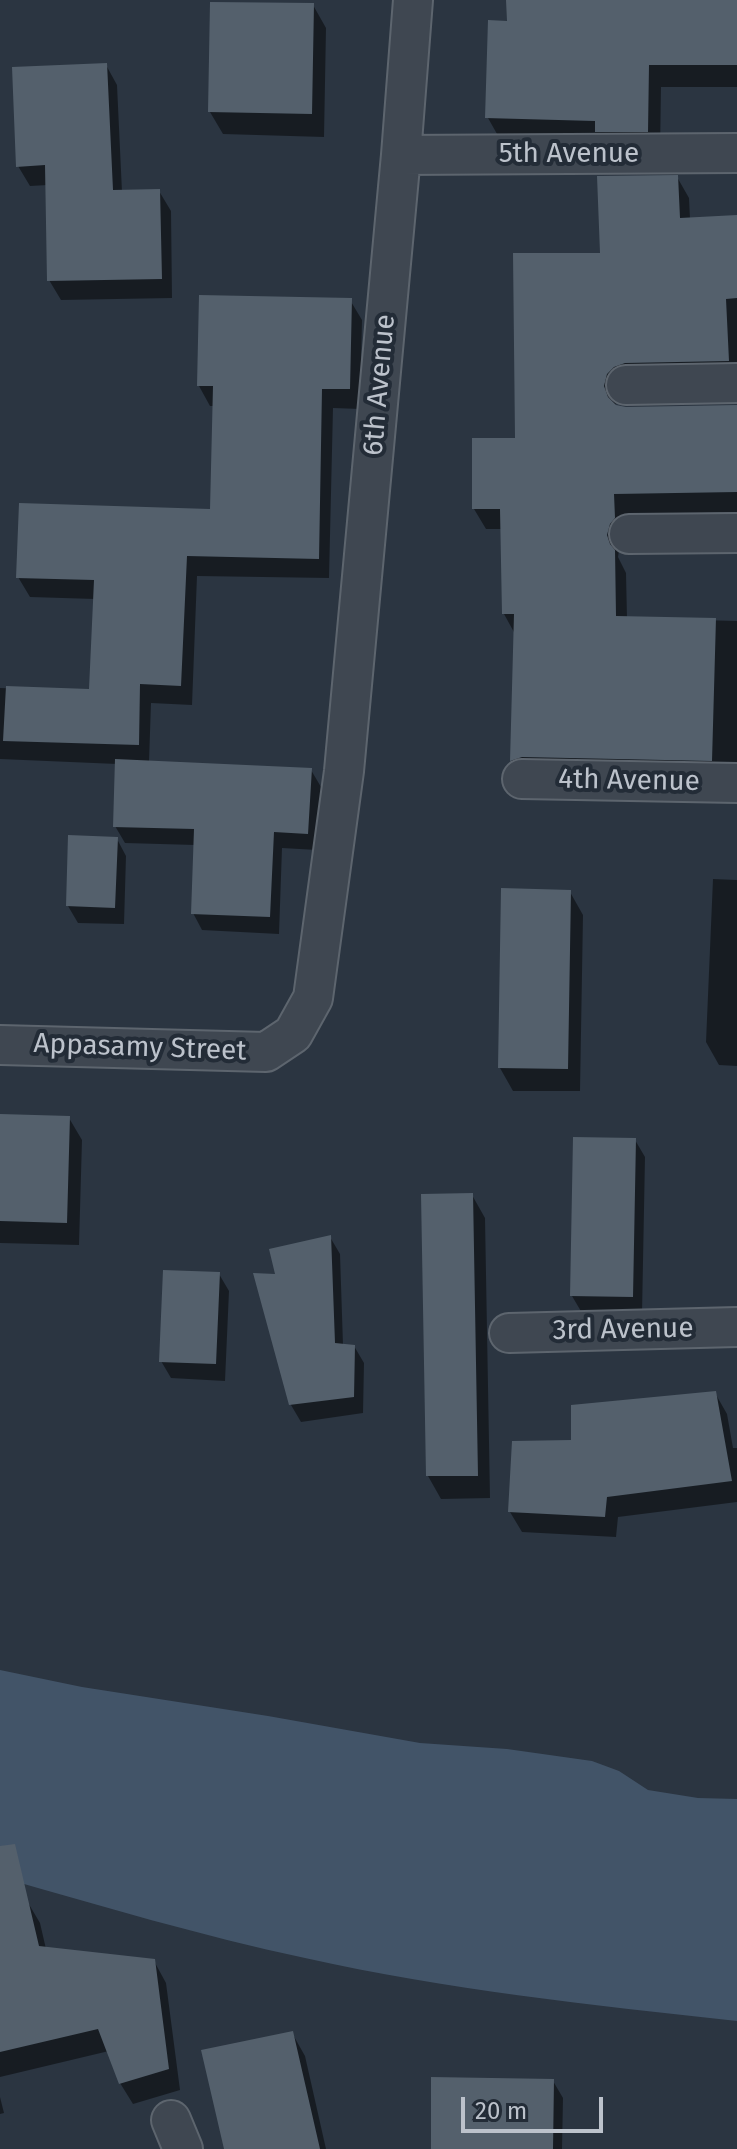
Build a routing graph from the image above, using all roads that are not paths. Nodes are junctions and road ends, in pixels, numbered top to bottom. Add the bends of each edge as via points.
1 (413, 0) edge
2 (737, 153) edge
3 (401, 155) junction
4 (737, 383) edge
5 (626, 385) dead end
6 (737, 533) edge
7 (629, 534) dead end
8 (344, 771) joint
9 (522, 779) dead end
10 (737, 783) edge
11 (0, 1045) edge
12 (737, 1327) edge
13 (509, 1333) dead end

1 - 3 street, 6th Avenue
2 - 3 street, 5th Avenue
3 - 8 street, 6th Avenue
4 - 5 street
6 - 7 street
8 - 11 street, Appasamy Street via 313,998 293,1034 266,1052
9 - 10 street, 4th Avenue
12 - 13 street, 3rd Avenue

